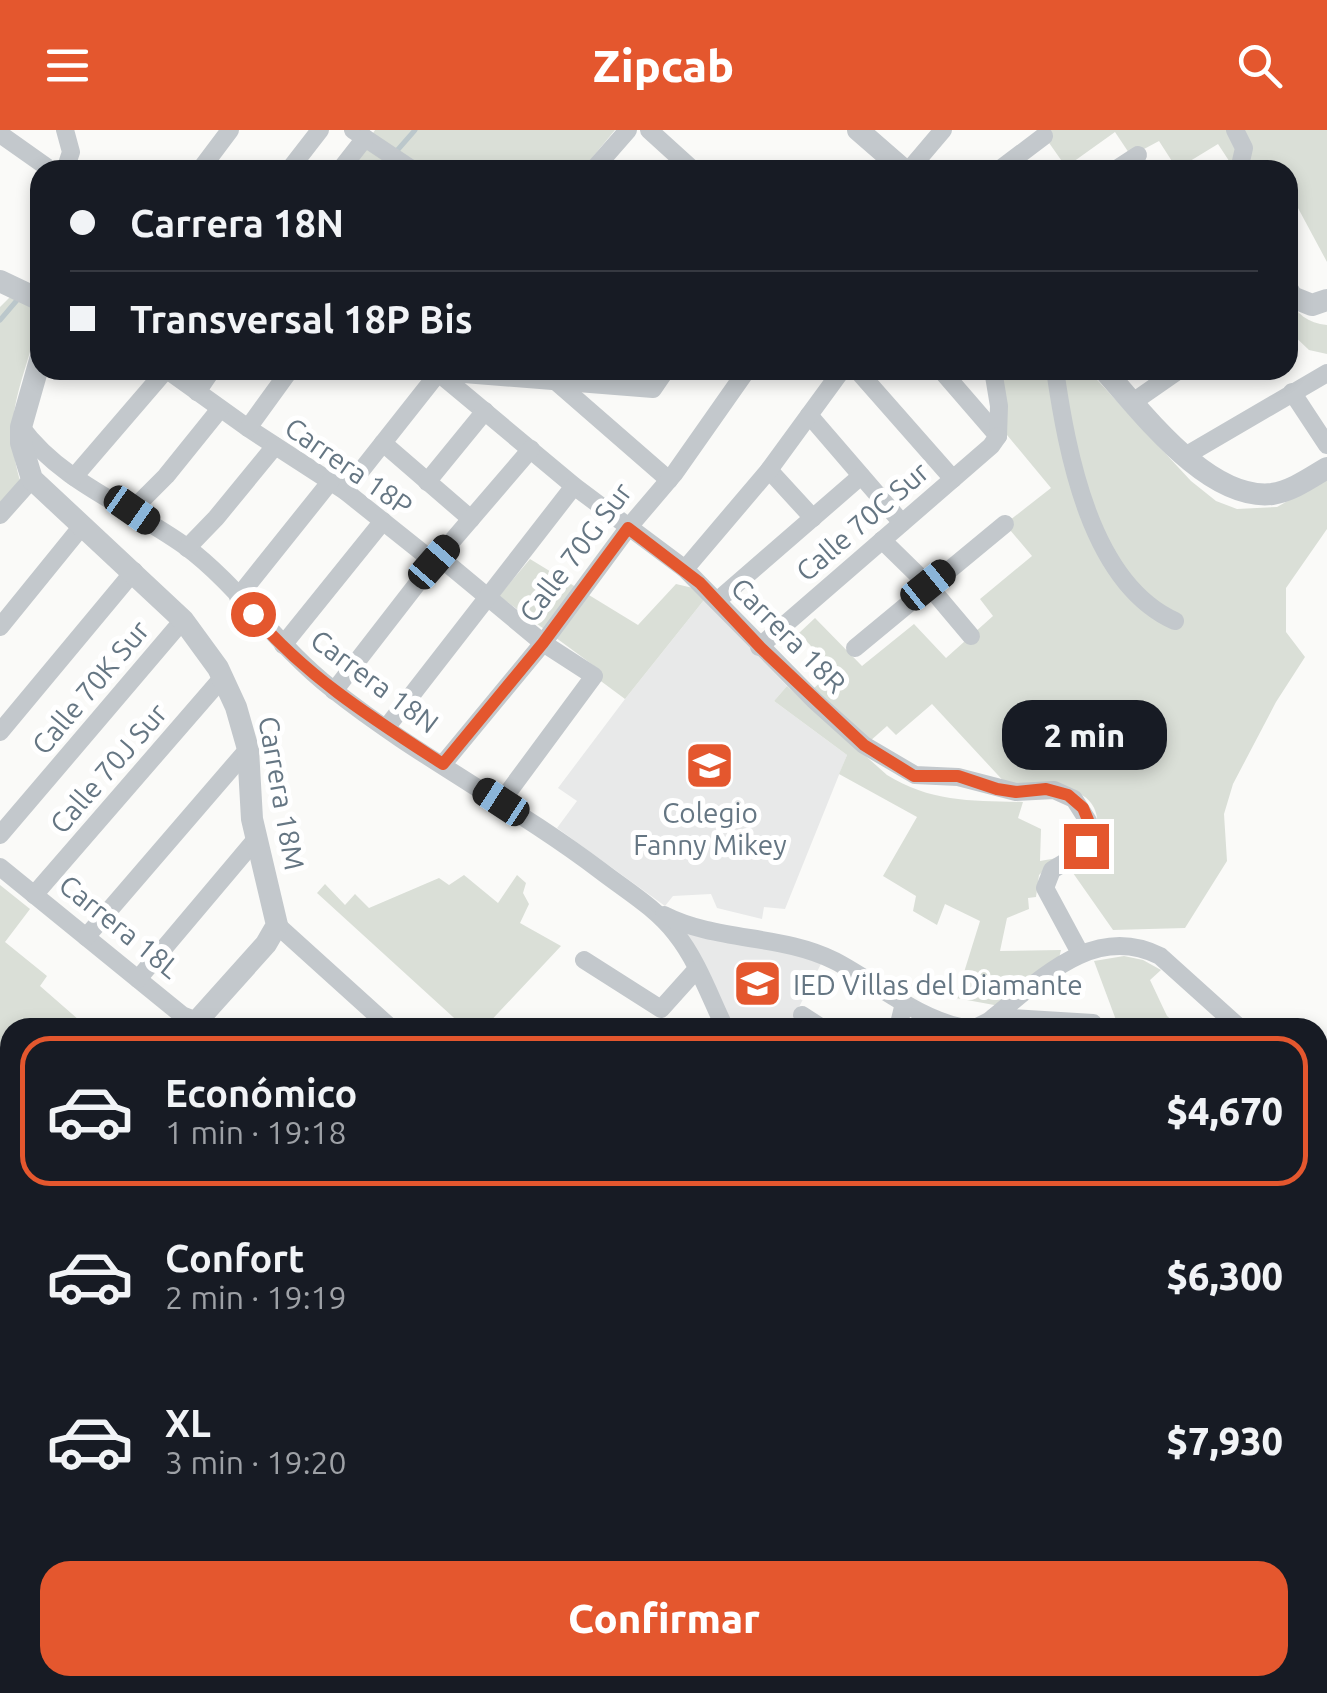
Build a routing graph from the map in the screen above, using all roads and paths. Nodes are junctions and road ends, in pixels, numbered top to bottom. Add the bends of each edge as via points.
1 (65, 130) edge
2 (230, 130) edge
3 (320, 130) edge
4 (628, 130) edge
5 (649, 130) edge
6 (858, 130) edge
7 (943, 130) edge
8 (1235, 130) edge
9 (0, 134) edge
10 (359, 134) edge
11 (1044, 136) dead end
12 (1138, 155) dead end
13 (37, 160) edge
14 (68, 160) edge
15 (208, 160) edge
16 (297, 160) edge
17 (345, 160) edge
18 (398, 160) edge
19 (602, 160) edge
20 (692, 160) edge
21 (895, 160) edge
22 (916, 160) edge
23 (1012, 160) edge
24 (1130, 160) edge
25 (1242, 160) edge
26 (1298, 299) edge
27 (1324, 302) edge
28 (1327, 373) edge
29 (34, 380) edge
30 (157, 380) edge
31 (180, 380) edge
32 (205, 380) edge
33 (283, 380) edge
34 (430, 380) edge
35 (448, 380) edge
36 (553, 380) edge
37 (562, 380) edge
38 (659, 380) edge
39 (740, 380) edge
40 (835, 380) edge
41 (866, 380) edge
42 (950, 380) edge
43 (995, 380) edge
44 (1057, 380) edge
45 (1113, 380) edge
46 (1165, 380) edge
47 (197, 392) junction
48 (1292, 392) junction
49 (1133, 402) junction
50 (220, 409) junction
51 (485, 411) junction
52 (809, 415) junction
53 (21, 426) junction
54 (248, 428) junction
55 (998, 436) junction
56 (383, 443) junction
57 (1327, 445) edge
58 (275, 446) junction
59 (531, 449) junction
60 (1186, 456) junction
61 (1327, 468) edge
62 (769, 470) junction
63 (861, 476) junction
64 (74, 477) junction
65 (32, 478) junction
66 (953, 479) junction
67 (668, 480) junction
68 (427, 482) junction
69 (574, 486) junction
70 (338, 487) junction
71 (132, 510) junction
72 (0, 515) edge
73 (813, 518) junction
74 (471, 520) junction
75 (382, 521) junction
76 (902, 523) junction
77 (1005, 524) dead end
78 (82, 526) junction
79 (628, 528) junction
80 (882, 540) junction
81 (187, 548) junction
82 (434, 562) junction
83 (684, 569) junction
84 (134, 572) junction
85 (928, 585) junction
86 (238, 597) junction
87 (486, 598) junction
88 (717, 601) junction
89 (183, 620) junction
90 (1175, 621) dead end
91 (0, 627) edge
92 (971, 636) dead end
93 (543, 643) junction
94 (283, 646) junction
95 (760, 647) junction
96 (855, 648) dead end
97 (222, 677) junction
98 (334, 691) junction
99 (386, 728) junction
100 (0, 732) edge
101 (248, 748) junction
102 (443, 764) junction
103 (501, 802) junction
104 (0, 835) edge
105 (256, 839) junction
106 (0, 866) edge
107 (34, 894) junction
108 (656, 912) junction
109 (277, 925) junction
110 (86, 937) junction
111 (1080, 953) junction
112 (584, 960) dead end
113 (696, 970) junction
114 (138, 979) junction
115 (904, 1003) junction
116 (802, 1015) dead end
117 (994, 1017) joint
118 (186, 1018) edge
119 (203, 1018) edge
120 (380, 1018) edge
121 (720, 1018) edge
122 (807, 1018) edge
123 (900, 1018) edge
124 (936, 1018) edge
125 (1014, 1018) edge
126 (1230, 1018) edge

1 - 14 street
2 - 15 street
3 - 16 street
4 - 19 street
5 - 20 street
6 - 21 street
7 - 22 street
8 - 25 street via 1244,144
9 - 13 street
10 - 17 street
10 - 18 street
11 - 23 street
12 - 24 street
26 - 27 street
28 - 48 street
29 - 53 street
30 - 64 street
31 - 47 street, Carrera 18P
32 - 47 street
33 - 54 street
34 - 56 street
35 - 51 street, Carrera 18R
36 - 67 street
37 - 38 street via 653,389
39 - 67 street, Calle 70G Sur
40 - 52 street
41 - 66 street
42 - 55 street
43 - 55 street
44 - 90 street via 1080,496 1094,528 1125,580
45 - 49 street
46 - 49 street
47 - 50 street, Carrera 18P
48 - 57 street
48 - 60 street
49 - 60 street
50 - 54 street, Carrera 18P
50 - 71 street
51 - 59 street, Carrera 18R
51 - 68 street
52 - 62 street
52 - 63 street
53 - 64 street, Carrera 18N
53 - 65 street
54 - 58 street, Carrera 18P
55 - 66 street, Calle 70C Sur
56 - 68 street
56 - 70 street
58 - 70 street, Carrera 18P
58 - 81 street
59 - 69 street, Carrera 18R
59 - 74 street
60 - 61 street via 1204,474 1251,493 1286,490
62 - 73 street
62 - 83 street
63 - 73 street
63 - 76 street
64 - 71 street, Carrera 18N
65 - 72 street
65 - 78 street, Carrera 18M
66 - 76 street, Calle 70C Sur
67 - 79 street, Calle 70G Sur
68 - 74 street
69 - 79 street, Carrera 18R
69 - 87 street
70 - 75 street, Carrera 18P
70 - 86 street
71 - 81 street, Carrera 18N
73 - 88 street
74 - 82 street
75 - 82 street, Carrera 18P
75 - 94 street
76 - 80 street, Calle 70C Sur
77 - 85 street
78 - 84 street, Carrera 18M
78 - 91 street
79 - 83 street, Carrera 18R
79 - 93 street, Calle 70G Sur
80 - 85 street
80 - 95 street, Calle 70C Sur
81 - 86 street, Carrera 18N
82 - 87 street, Carrera 18P via 443,560
82 - 98 street
83 - 88 street, Carrera 18R
84 - 89 street, Carrera 18M
84 - 100 street
85 - 92 street
85 - 96 street
86 - 94 street, Carrera 18N
87 - 93 street, Carrera 18P
87 - 99 street
88 - 95 street, Carrera 18R
89 - 97 street, Carrera 18M
89 - 104 street, Calle 70K Sur
93 - 102 street, Calle 70G Sur
93 - 103 street, Carrera 18P via 594,676
94 - 98 street, Carrera 18N
95 - 111 street, Carrera 18R via 864,745 906,773 958,776 1016,792 1054,790 1074,799 1089,834 1082,852 1052,870 1046,884
97 - 101 street, Carrera 18M
97 - 107 street, Calle 70J Sur
98 - 99 street, Carrera 18N
99 - 102 street, Carrera 18N
101 - 105 street, Carrera 18M
101 - 110 street
102 - 103 street, Carrera 18N
103 - 108 street, Carrera 18N
105 - 109 street, Carrera 18M
105 - 114 street
106 - 107 street, Carrera 18L
107 - 110 street, Carrera 18L
108 - 113 street, Carrera 18N
108 - 115 street via 834,960
109 - 119 street
109 - 120 street
110 - 114 street, Carrera 18L
111 - 117 street
111 - 126 street via 1111,944 1145,948
112 - 113 street via 661,1009
113 - 121 street, Carrera 18N
114 - 118 street, Carrera 18L
115 - 123 street
115 - 124 street
116 - 122 street
117 - 125 street

